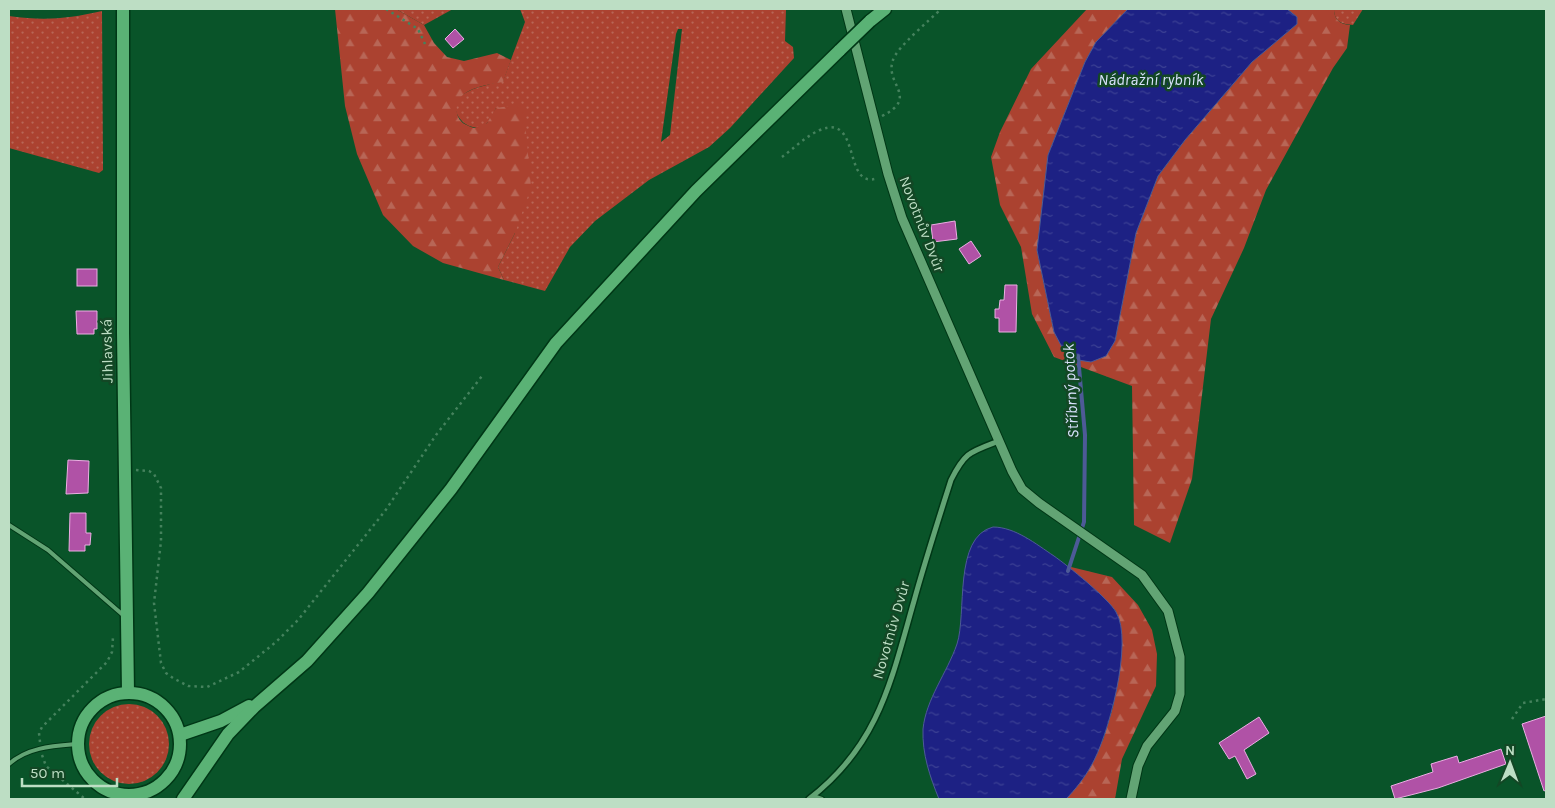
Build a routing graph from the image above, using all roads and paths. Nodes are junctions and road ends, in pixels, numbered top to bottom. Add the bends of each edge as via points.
1 (123, 9) edge
2 (386, 9) edge
3 (846, 9) edge
4 (885, 9) edge
5 (941, 9) edge
6 (425, 44) dead end
7 (874, 119) junction
8 (782, 157) dead end
9 (888, 174) junction
10 (482, 376) dead end
11 (999, 441) junction
12 (124, 470) junction
13 (9, 524) edge
14 (126, 618) junction
15 (114, 633) dead end
16 (128, 692) junction
17 (268, 695) junction
18 (1546, 699) edge
19 (1512, 719) dead end
20 (180, 735) junction
21 (78, 744) junction
22 (40, 748) junction
23 (9, 764) edge
24 (130, 797) edge
25 (811, 798) edge
26 (85, 799) edge
27 (183, 799) edge
28 (822, 799) edge
29 (1131, 799) edge

1 - 12 main road, Jihlavská
2 - 6 path via 418,29
3 - 7 street, Novotnův Dvůr
4 - 17 main road, bridge via 696,191 556,343 451,489 368,593 307,660
5 - 7 path via 894,56 892,70 900,100 893,110
7 - 9 street, Novotnův Dvůr
8 - 9 path via 818,131 832,129 848,140 860,175 871,179
9 - 11 street, Novotnův Dvůr via 902,218
10 - 12 path via 436,435 385,511 298,620 245,667 207,688 188,686 173,678 161,663 154,603 160,541 160,483 149,471
11 - 25 street, Novotnův Dvůr via 972,451 958,465 884,702 861,747 843,770
11 - 29 street, Novotnův Dvůr via 1022,489 1142,575 1168,611 1180,657 1180,694 1175,711 1147,746 1138,766
12 - 14 main road, Jihlavská
13 - 14 lane via 48,550
14 - 16 main road, Jihlavská
15 - 22 path via 112,652 107,662 40,729
16 - 20 main road via 146,695 162,704 174,718
16 - 21 main road via 111,696 96,705 81,726
17 - 20 main road via 221,721
17 - 27 main road via 228,734
18 - 19 path via 1523,703
20 - 24 main road via 179,755 172,773 158,786
21 - 22 lane
21 - 24 main road via 81,761 90,777 112,792
22 - 23 lane via 19,756
22 - 26 path via 46,766
25 - 28 lane

